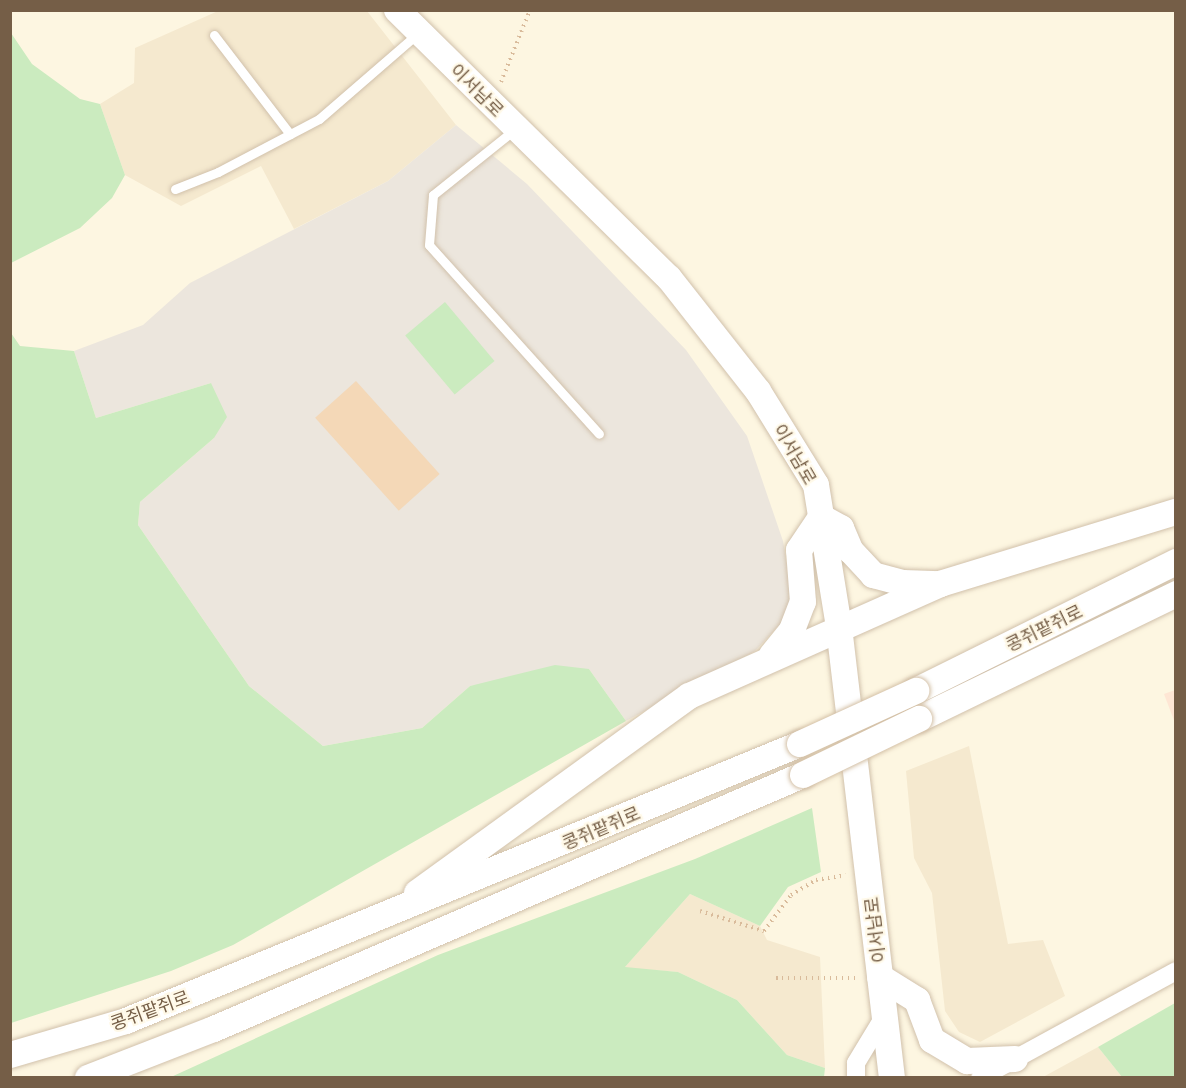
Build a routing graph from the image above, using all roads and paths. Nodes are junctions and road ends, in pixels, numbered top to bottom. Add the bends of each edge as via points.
1 (397, 10) edge
2 (530, 10) edge
3 (419, 33) junction
4 (214, 35) dead end
5 (493, 105) junction
6 (516, 128) junction
7 (290, 134) junction
8 (175, 189) dead end
9 (599, 434) dead end
10 (1176, 512) edge
11 (821, 517) junction
12 (1176, 562) edge
13 (940, 584) junction
14 (1176, 594) edge
15 (839, 627) junction
16 (767, 660) junction
17 (868, 872) junction
18 (700, 911) dead end
19 (380, 920) junction
20 (1176, 970) edge
21 (880, 977) junction
22 (776, 978) dead end
23 (885, 1015) junction
24 (10, 1055) edge
25 (1015, 1059) junction
26 (88, 1077) edge
27 (856, 1077) edge
28 (892, 1077) edge
29 (980, 1077) edge

1 - 3 main road, 이서남로
2 - 5 path via 514,42
3 - 5 main road, 이서남로
3 - 7 lane via 319,119
4 - 7 lane
5 - 6 main road, 이서남로
6 - 9 lane via 433,195 429,245
6 - 11 main road, 이서남로 via 669,278 751,381 816,485
7 - 8 lane via 218,172
10 - 13 main road
11 - 13 main road via 841,528 851,551 873,575 903,583
11 - 15 main road, 이서남로
11 - 16 main road via 799,550 803,602 792,630
12 - 19 main road, 콩쥐팥쥐로, bridge via 800,744
13 - 15 main road
14 - 26 main road, 콩쥐팥쥐로, bridge via 803,776 214,1029
15 - 16 main road
15 - 17 main road, 이서남로
16 - 19 main road via 689,696
17 - 18 path via 816,880 791,895 764,931
17 - 21 main road, 이서남로
19 - 24 main road, 콩쥐팥쥐로 via 126,1021
20 - 25 street
21 - 22 path
21 - 23 main road, 이서남로
21 - 25 main road via 916,1000 932,1040 967,1061
23 - 27 street via 856,1063
23 - 28 main road, 이서남로
25 - 29 street

